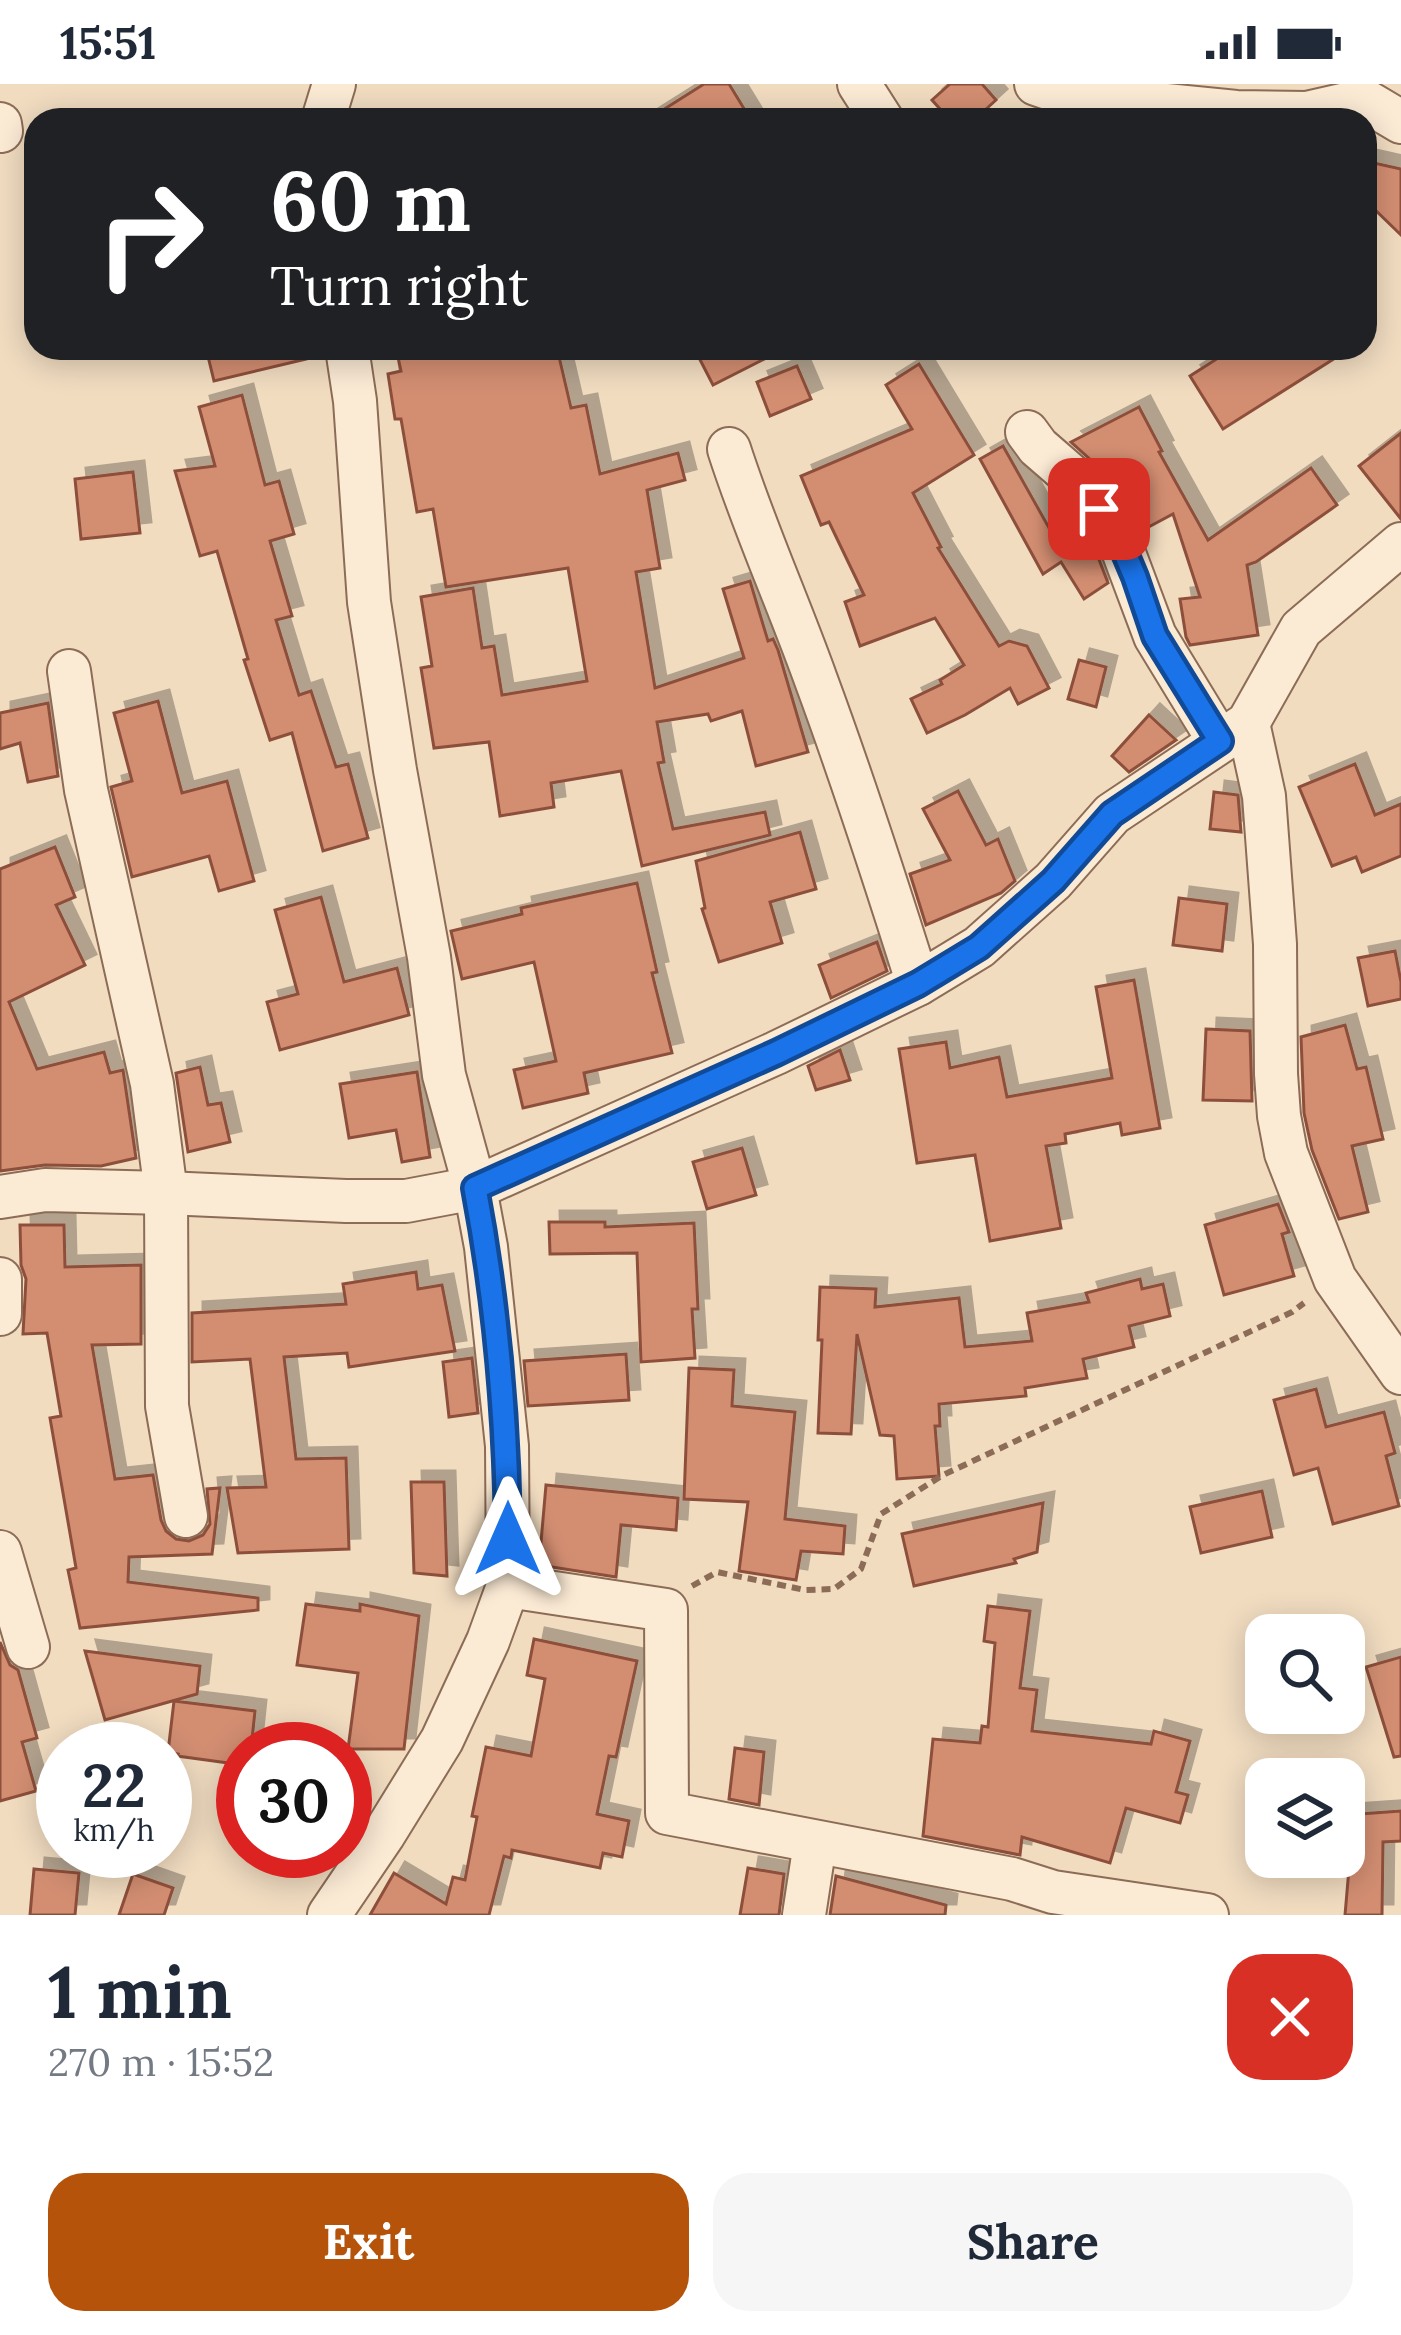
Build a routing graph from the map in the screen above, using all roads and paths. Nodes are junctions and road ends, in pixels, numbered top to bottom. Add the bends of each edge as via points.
1 (1036, 84) edge
2 (1364, 92) edge
3 (1196, 108) edge
4 (1321, 108) edge
5 (1401, 122) edge
6 (349, 360) edge
7 (1027, 432) dead end
8 (729, 449) dead end
9 (1401, 544) edge
10 (69, 671) dead end
11 (1234, 732) junction
12 (918, 984) junction
13 (475, 1188) junction
14 (166, 1192) junction
15 (0, 1197) edge
16 (0, 1279) edge
17 (1335, 1279) junction
18 (0, 1315) edge
19 (1401, 1372) edge
20 (186, 1516) dead end
21 (0, 1552) edge
22 (508, 1586) junction
23 (666, 1610) junction
24 (28, 1647) dead end
25 (814, 1843) junction
26 (1051, 1904) edge
27 (329, 1915) edge
28 (804, 1915) edge
29 (1207, 1915) edge

1 - 3 street via 1068,95
2 - 4 street
2 - 5 street
6 - 13 street via 369,602 444,1075
7 - 11 street via 1116,532 1155,636
8 - 12 street
9 - 11 street via 1301,629
10 - 14 street via 86,790 152,1084
11 - 12 street via 1112,814 979,947
11 - 17 street via 1264,796 1279,1116
12 - 13 street
13 - 14 street via 346,1202
13 - 22 street via 507,1446
14 - 15 street
14 - 20 street via 167,1406
16 - 18 street
17 - 19 street
17 - 23 path via 1292,1312 943,1475 881,1514 861,1569 834,1589 717,1572
21 - 24 street
22 - 23 street
22 - 27 street via 442,1740
23 - 25 street via 667,1813
25 - 26 street via 1012,1879
25 - 28 street
26 - 29 street

